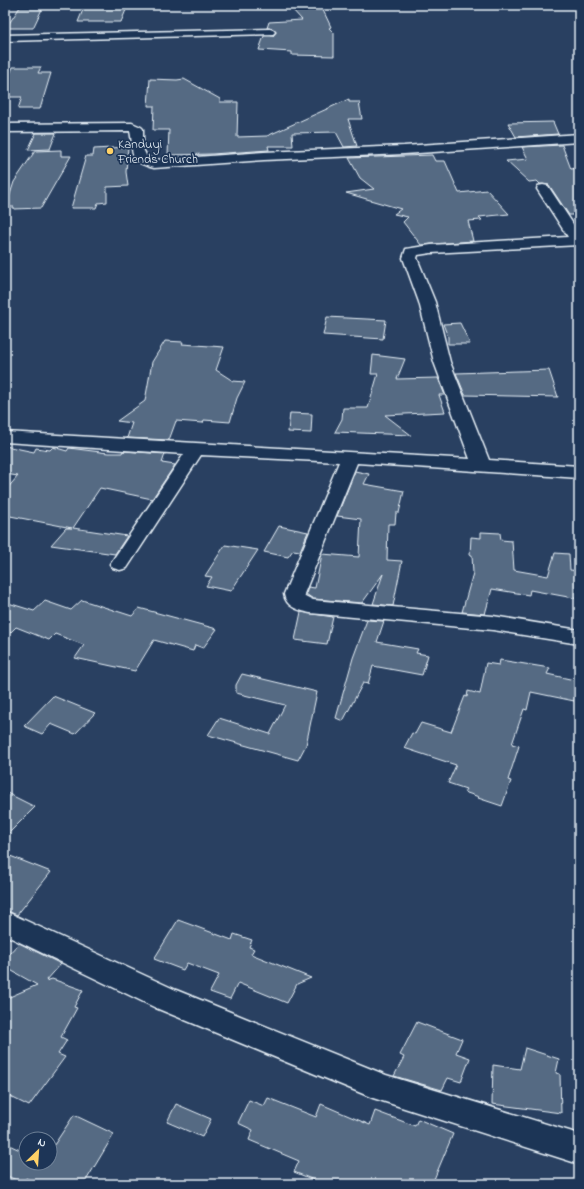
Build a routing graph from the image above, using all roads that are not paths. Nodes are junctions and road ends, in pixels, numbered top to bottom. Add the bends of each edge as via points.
1 (270, 32) dead end
2 (5, 38) edge
3 (5, 128) edge
4 (579, 138) edge
5 (543, 189) dead end
6 (578, 241) edge
7 (5, 437) edge
8 (196, 449) junction
9 (350, 457) junction
10 (482, 465) junction
11 (579, 472) edge
12 (120, 564) dead end
13 (579, 637) edge
14 (5, 922) edge
15 (579, 1149) edge

1 - 2 street
3 - 4 street via 132,127 137,129 137,149 142,159 154,164
5 - 6 street
6 - 10 street via 411,252 410,258 426,302 442,362
7 - 8 street
8 - 9 street
8 - 12 street
9 - 10 street
9 - 13 street via 294,594 295,600 310,606 493,623
10 - 11 street
14 - 15 street via 166,999 384,1088

